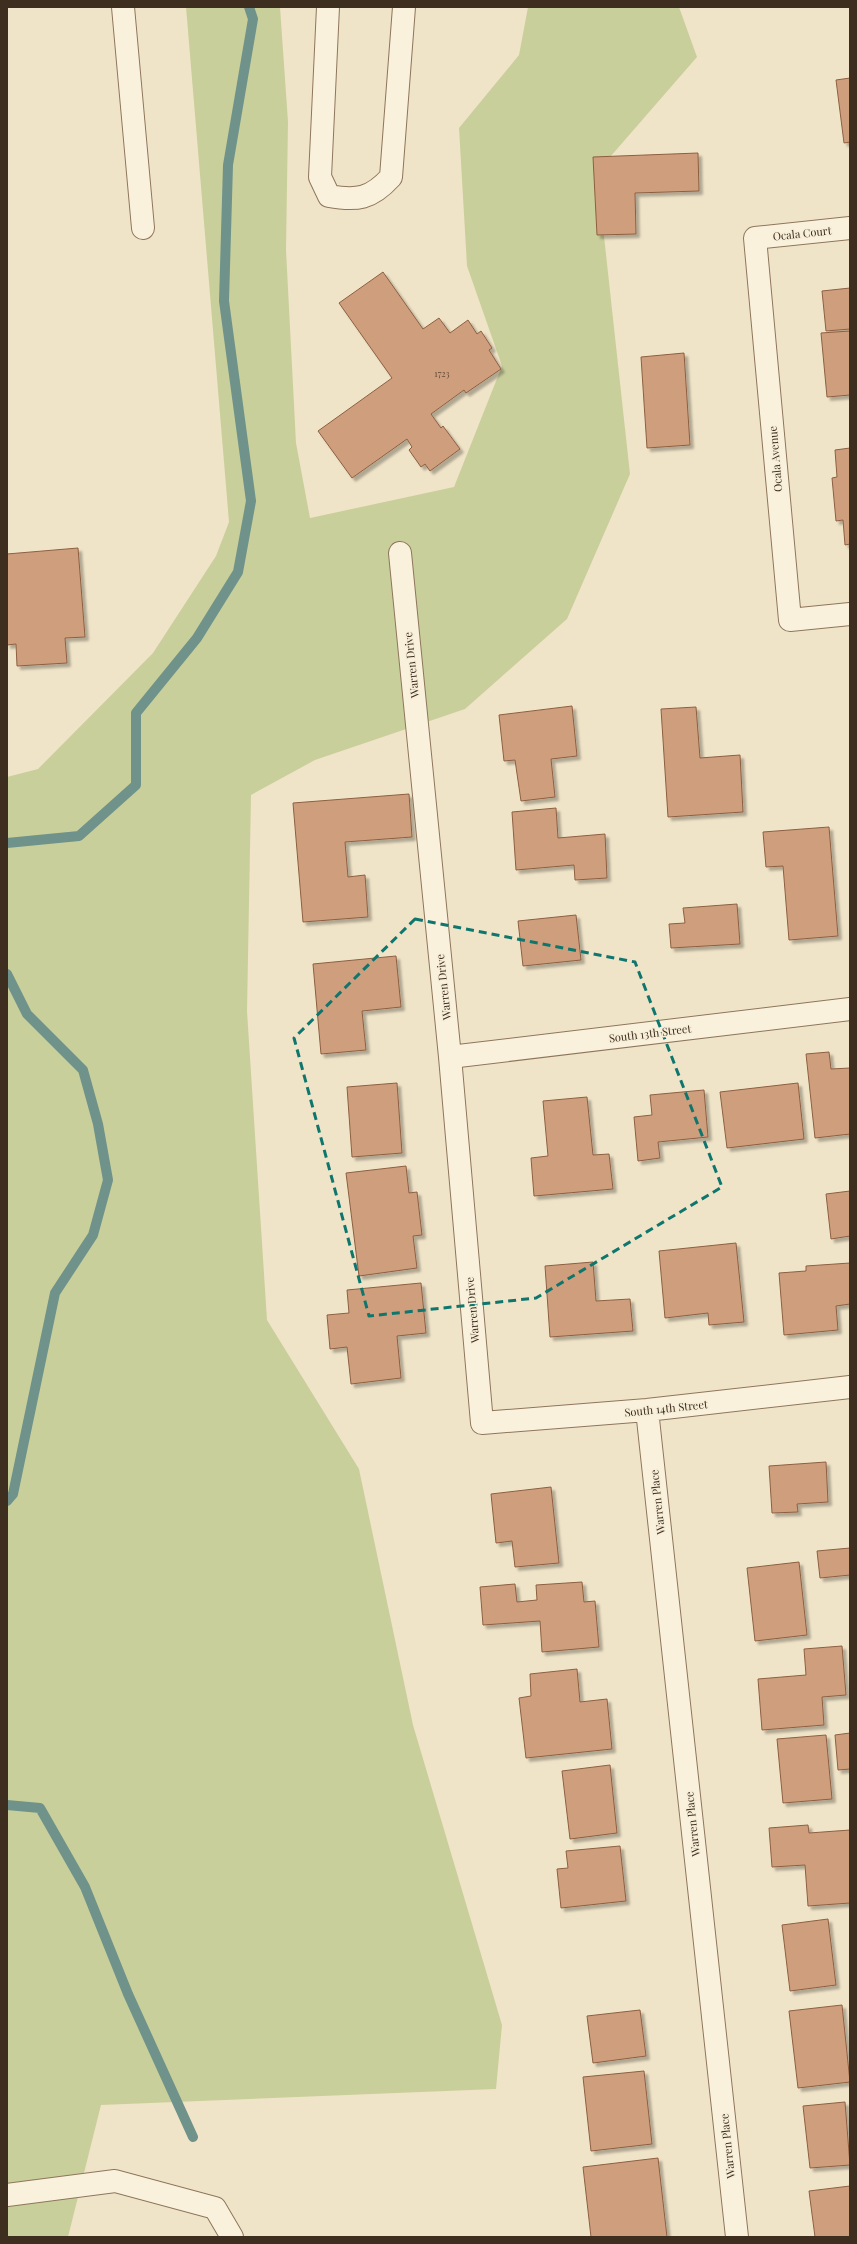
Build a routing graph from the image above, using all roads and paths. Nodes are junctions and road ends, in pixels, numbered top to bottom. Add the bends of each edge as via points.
1 (123, 7) edge
2 (328, 7) edge
3 (404, 7) edge
4 (143, 228) dead end
5 (850, 228) edge
6 (755, 238) joint
7 (400, 552) dead end
8 (850, 614) edge
9 (850, 1009) edge
10 (450, 1057) junction
11 (850, 1387) edge
12 (647, 1410) junction
13 (482, 1423) joint
14 (7, 2194) edge
15 (232, 2237) edge
16 (737, 2237) edge

1 - 4 street
2 - 3 street via 320,177 329,196 347,199 362,198 379,190 391,177
5 - 6 street, Ocala Court
6 - 8 street, Ocala Avenue via 790,620
7 - 10 street, Warren Drive
9 - 10 street, South 13th Street
10 - 13 street, Warren Drive
11 - 12 street, South 14th Street
12 - 13 street, South 14th Street
12 - 16 street, Warren Place
14 - 15 street via 114,2181 215,2208

